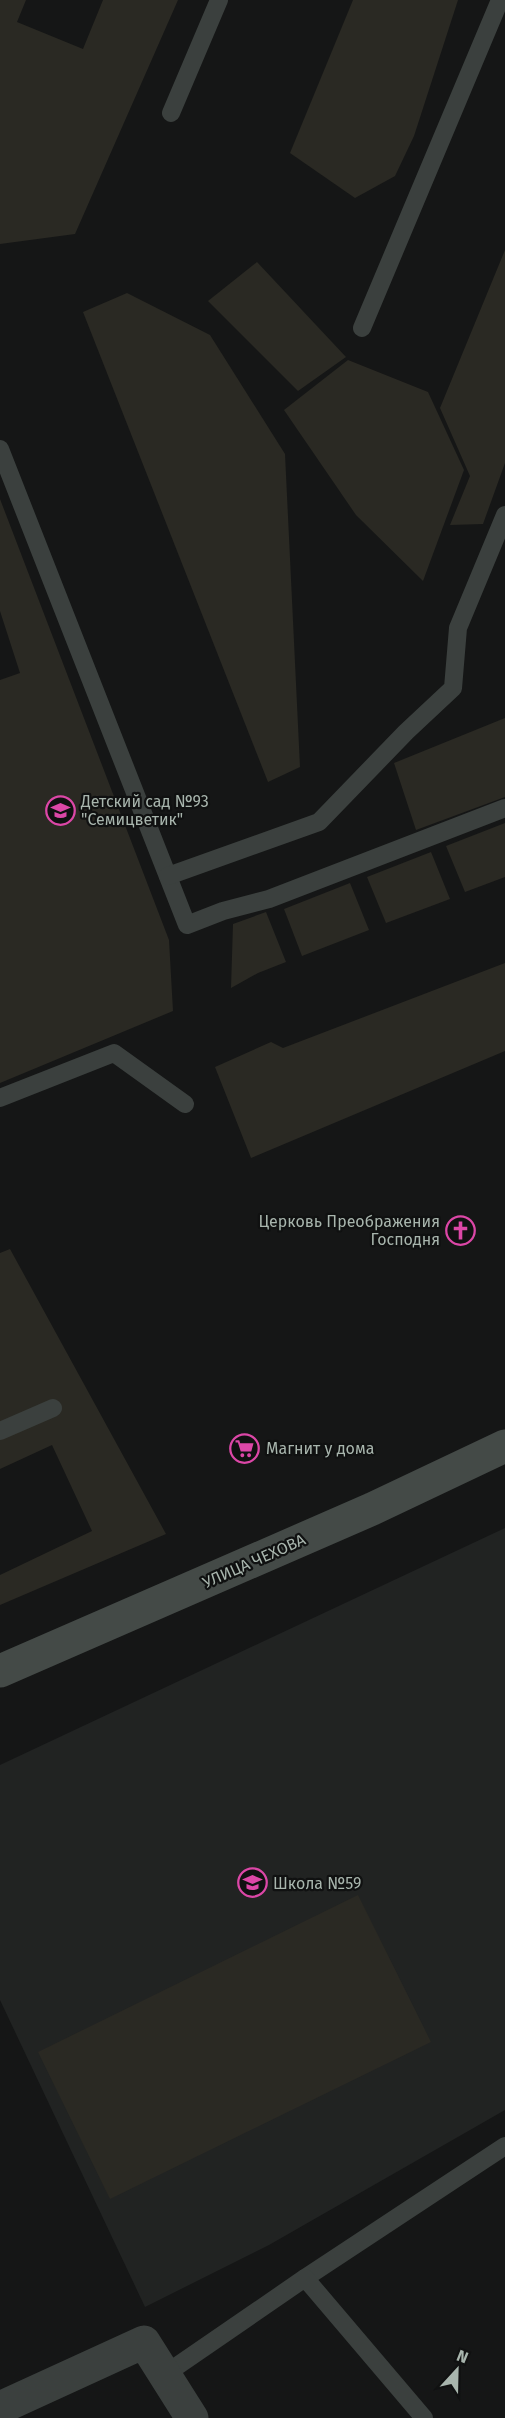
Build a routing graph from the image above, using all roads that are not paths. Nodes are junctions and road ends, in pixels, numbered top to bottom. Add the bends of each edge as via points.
1 (219, 0) edge
2 (500, 0) edge
3 (171, 112) dead end
4 (362, 328) dead end
5 (0, 449) edge
6 (505, 515) edge
7 (505, 808) edge
8 (168, 876) junction
9 (0, 1098) edge
10 (184, 1104) dead end
11 (53, 1408) dead end
12 (0, 1431) edge
13 (505, 1446) edge
14 (0, 1671) edge
15 (505, 2146) edge
16 (305, 2278) junction
17 (164, 2375) junction
18 (0, 2408) edge
19 (192, 2418) edge
20 (424, 2418) edge

1 - 3 lane
2 - 4 lane
5 - 8 lane
6 - 8 lane via 458,628 453,688 319,822
7 - 8 lane via 269,899 187,924
9 - 10 lane via 114,1053
11 - 12 lane
13 - 14 main road, УЛИЦА ЧЕХОВА via 350,1519
15 - 16 lane
16 - 17 lane
16 - 20 lane
17 - 18 street via 144,2343
17 - 19 street

